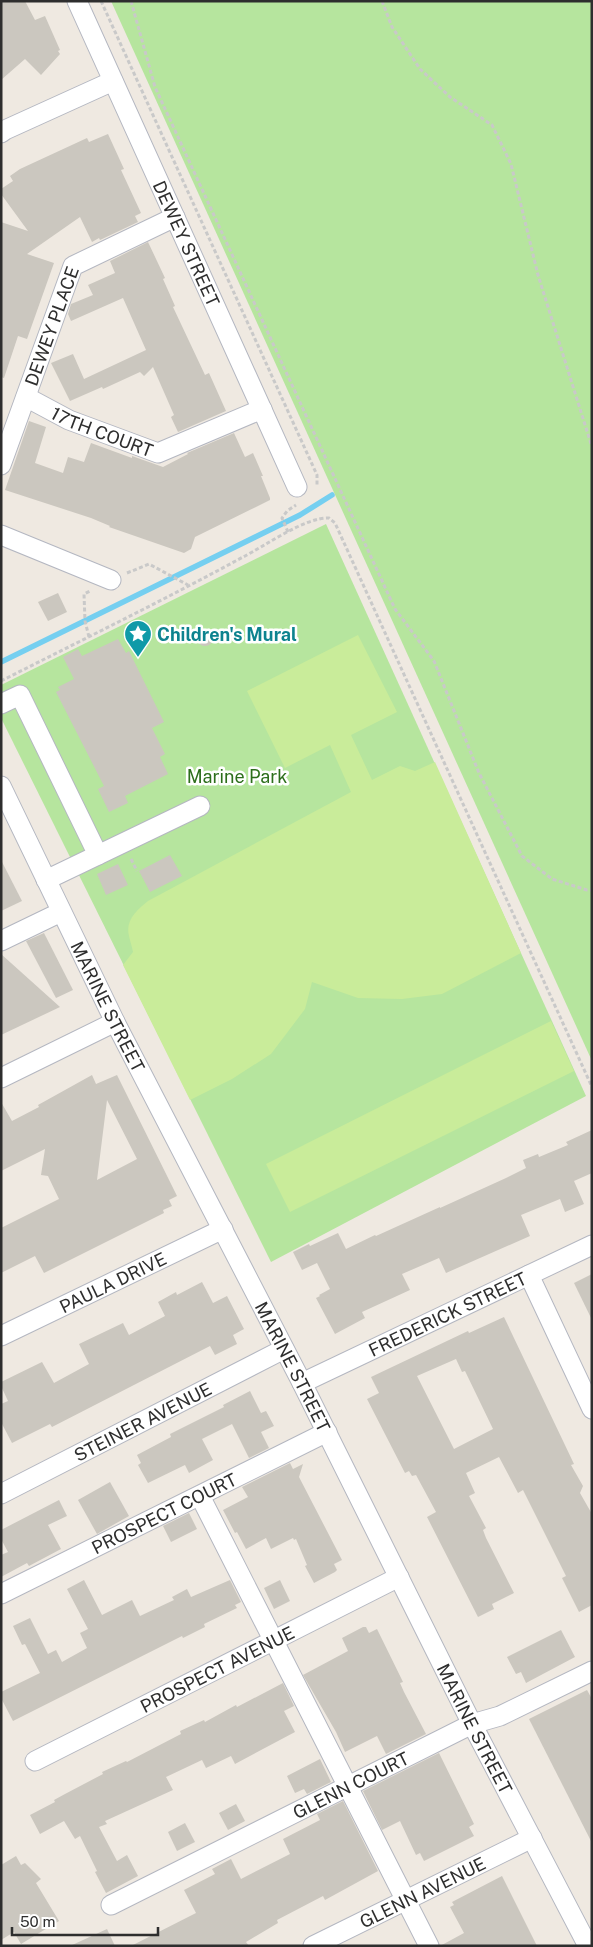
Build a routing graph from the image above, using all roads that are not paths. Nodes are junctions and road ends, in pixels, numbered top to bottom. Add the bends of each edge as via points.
1 (77, 1) edge
2 (113, 82) junction
3 (1, 133) edge
4 (175, 217) junction
5 (26, 397) junction
6 (262, 410) junction
7 (1, 465) edge
8 (297, 487) dead end
9 (1, 535) edge
10 (111, 580) road end
11 (1, 704) edge
12 (1, 786) edge
13 (200, 806) dead end
14 (98, 854) junction
15 (46, 880) junction
16 (61, 912) junction
17 (1, 941) edge
18 (115, 1022) junction
19 (1, 1078) edge
20 (223, 1229) junction
21 (592, 1245) edge
22 (528, 1275) junction
23 (1, 1336) edge
24 (284, 1349) junction
25 (302, 1382) junction
26 (592, 1409) edge
27 (327, 1432) junction
28 (1, 1494) edge
29 (200, 1496) junction
30 (399, 1577) junction
31 (1, 1594) edge
32 (274, 1640) junction
33 (592, 1672) edge
34 (472, 1724) junction
35 (35, 1761) dead end
36 (347, 1786) junction
37 (532, 1838) junction
38 (406, 1900) junction
39 (111, 1905) dead end
40 (313, 1946) edge
41 (429, 1946) edge
42 (588, 1946) edge

1 - 2 street, DEWEY STREET
2 - 3 street
2 - 4 street, DEWEY STREET
4 - 5 street, DEWEY PLACE via 73,266
4 - 6 street, DEWEY STREET
5 - 6 street, 17TH COURT via 69,420 158,453
5 - 7 street, DEWEY PLACE
6 - 8 street, DEWEY STREET
9 - 10 street
11 - 14 street via 20,695
12 - 15 street, MARINE STREET
13 - 14 street
14 - 15 street
15 - 16 street, MARINE STREET
16 - 17 street
16 - 18 street, MARINE STREET
18 - 19 street
18 - 20 street, MARINE STREET
20 - 23 street, PAULA DRIVE
20 - 24 street, MARINE STREET
21 - 22 street, FREDERICK STREET
22 - 25 street, FREDERICK STREET
22 - 26 street
24 - 25 street, MARINE STREET
24 - 28 street, STEINER AVENUE
25 - 27 street, MARINE STREET
27 - 29 street, PROSPECT COURT
27 - 30 street, MARINE STREET
29 - 31 street, PROSPECT COURT
29 - 32 street
30 - 32 street, PROSPECT AVENUE
30 - 34 street, MARINE STREET
32 - 35 street, PROSPECT AVENUE
32 - 36 street
33 - 34 street, GLENN COURT via 500,1716
34 - 36 street, GLENN COURT
34 - 37 street, MARINE STREET
36 - 38 street
36 - 39 street, GLENN COURT
37 - 38 street, GLENN AVENUE
37 - 42 street, MARINE STREET
38 - 40 street, GLENN AVENUE
38 - 41 street

